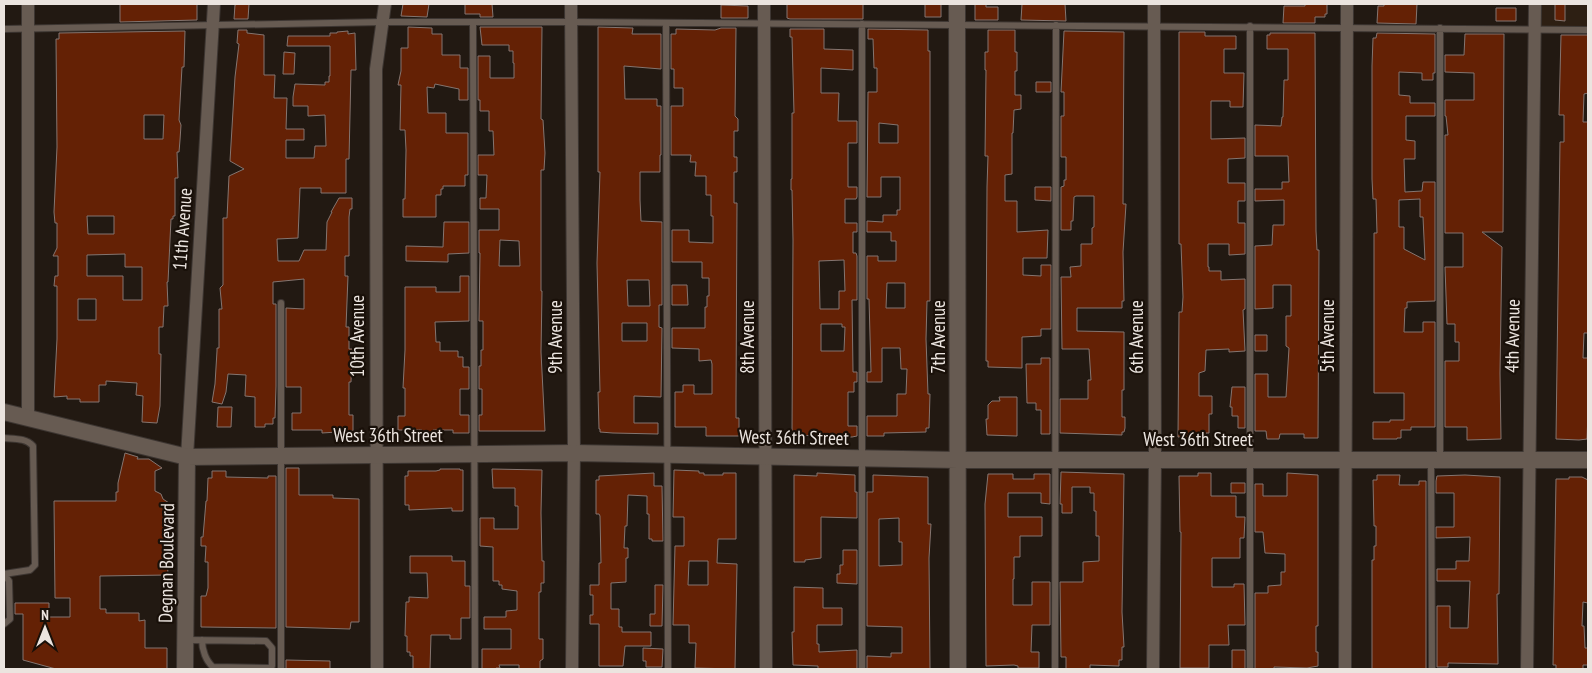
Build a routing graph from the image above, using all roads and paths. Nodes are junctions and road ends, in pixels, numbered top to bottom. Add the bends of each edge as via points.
1 (28, 4) edge
2 (214, 4) edge
3 (385, 4) edge
4 (571, 4) edge
5 (764, 4) edge
6 (957, 4) edge
7 (1154, 4) edge
8 (1347, 4) edge
9 (1535, 4) edge
10 (383, 22) junction
11 (473, 22) junction
12 (572, 22) junction
13 (666, 23) junction
14 (764, 24) junction
15 (862, 24) junction
16 (214, 25) junction
17 (957, 25) junction
18 (1056, 25) junction
19 (1154, 25) junction
20 (1250, 26) junction
21 (1346, 27) junction
22 (28, 28) junction
23 (1440, 28) junction
24 (4, 29) edge
25 (1535, 29) junction
26 (1588, 30) edge
27 (281, 303) dead end
28 (4, 412) edge
29 (28, 418) junction
30 (4, 438) edge
31 (474, 454) junction
32 (574, 454) junction
33 (376, 455) junction
34 (667, 455) junction
35 (282, 456) junction
36 (187, 457) junction
37 (766, 457) junction
38 (862, 458) junction
39 (1250, 459) junction
40 (1346, 459) junction
41 (1436, 459) junction
42 (1530, 459) junction
43 (958, 460) junction
44 (1055, 460) junction
45 (1155, 460) junction
46 (1588, 460) edge
47 (4, 574) edge
48 (4, 624) edge
49 (185, 640) junction
50 (202, 640) junction
51 (185, 669) edge
52 (281, 669) edge
53 (377, 669) edge
54 (475, 669) edge
55 (572, 669) edge
56 (668, 669) edge
57 (766, 669) edge
58 (862, 669) edge
59 (958, 669) edge
60 (1055, 669) edge
61 (1153, 669) edge
62 (1250, 669) edge
63 (1345, 669) edge
64 (1432, 669) edge
65 (1527, 669) edge

1 - 22 street
2 - 16 street, 11th Avenue
3 - 10 street, 10th Avenue
4 - 12 street, 9th Avenue
5 - 14 street, 8th Avenue
6 - 17 street, 7th Avenue
7 - 19 street, 6th Avenue
8 - 21 street, 5th Avenue
9 - 25 street, 4th Avenue
10 - 11 lane
10 - 16 lane
10 - 33 street, 10th Avenue via 376,69
11 - 12 lane
11 - 31 lane
12 - 13 lane
12 - 32 street, 9th Avenue
13 - 14 lane
13 - 34 lane
14 - 15 lane
14 - 37 street, 8th Avenue
15 - 17 lane
15 - 38 lane
16 - 22 lane
16 - 36 street, 11th Avenue
17 - 18 lane
17 - 43 street, 7th Avenue
18 - 19 lane
18 - 44 lane
19 - 20 lane
19 - 45 street, 6th Avenue
20 - 21 lane
20 - 39 lane
21 - 23 lane
21 - 40 street, 5th Avenue
22 - 24 lane
22 - 29 street
23 - 25 lane
23 - 41 lane
25 - 26 lane
25 - 42 street, 4th Avenue
27 - 35 lane
28 - 29 street, West 36th Street
29 - 36 street, West 36th Street
30 - 47 lane via 23,440 34,446 35,565 30,570
31 - 32 street, West 36th Street
31 - 33 street, West 36th Street
31 - 54 lane
32 - 34 street, West 36th Street
32 - 55 street, 9th Avenue
33 - 35 street, West 36th Street
33 - 53 street, 10th Avenue
34 - 37 street, West 36th Street
34 - 56 lane
35 - 36 street, West 36th Street
35 - 52 lane
36 - 49 street, Degnan Boulevard
37 - 38 street, West 36th Street
37 - 57 street, 8th Avenue
38 - 43 street, West 36th Street
38 - 58 lane
39 - 40 street, West 36th Street
39 - 45 street, West 36th Street
39 - 62 lane
40 - 41 street, West 36th Street
40 - 63 street, 5th Avenue
41 - 42 street, West 36th Street
41 - 64 lane
42 - 46 street, West 36th Street
42 - 65 street, 4th Avenue
43 - 44 street, West 36th Street
43 - 59 street, 7th Avenue
44 - 45 street, West 36th Street
44 - 60 lane
45 - 61 street, 6th Avenue
47 - 48 lane via 10,581 10,619
49 - 50 lane
49 - 51 street, Degnan Boulevard
50 - 50 lane via 266,642 272,648 272,666 214,668 202,648

